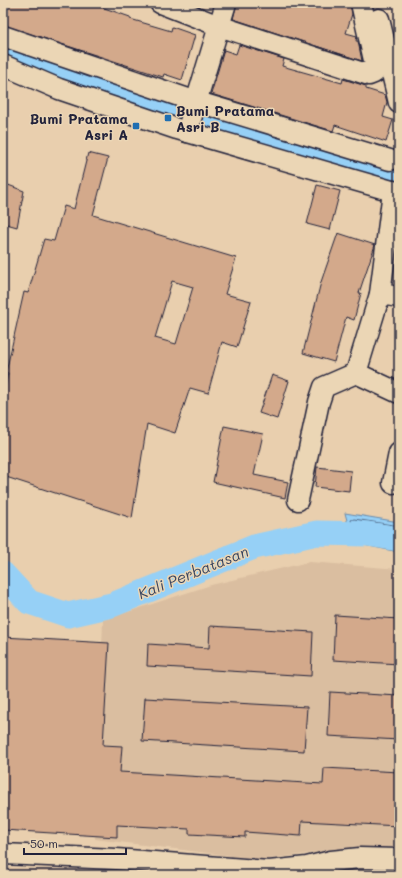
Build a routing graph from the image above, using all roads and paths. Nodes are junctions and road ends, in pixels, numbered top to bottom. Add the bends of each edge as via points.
1 (160, 3) edge
2 (226, 3) edge
3 (361, 3) edge
4 (375, 3) edge
5 (214, 24) junction
6 (390, 33) edge
7 (3, 36) edge
8 (3, 65) edge
9 (398, 97) edge
10 (188, 115) junction
11 (390, 160) dead end
12 (396, 192) edge
13 (390, 295) edge
14 (356, 374) junction
15 (399, 392) edge
16 (399, 453) edge
17 (393, 483) dead end
18 (298, 500) dead end
19 (3, 854) edge
20 (399, 859) edge

1 - 5 street
2 - 5 street
3 - 5 street via 376,69 369,75
4 - 6 street
5 - 10 street
6 - 9 street
7 - 10 street
8 - 10 street via 59,89
10 - 11 street
10 - 12 street
12 - 13 street
13 - 14 street
14 - 15 street
14 - 18 street via 324,387
16 - 17 street
19 - 20 street via 116,859 269,871 360,858

